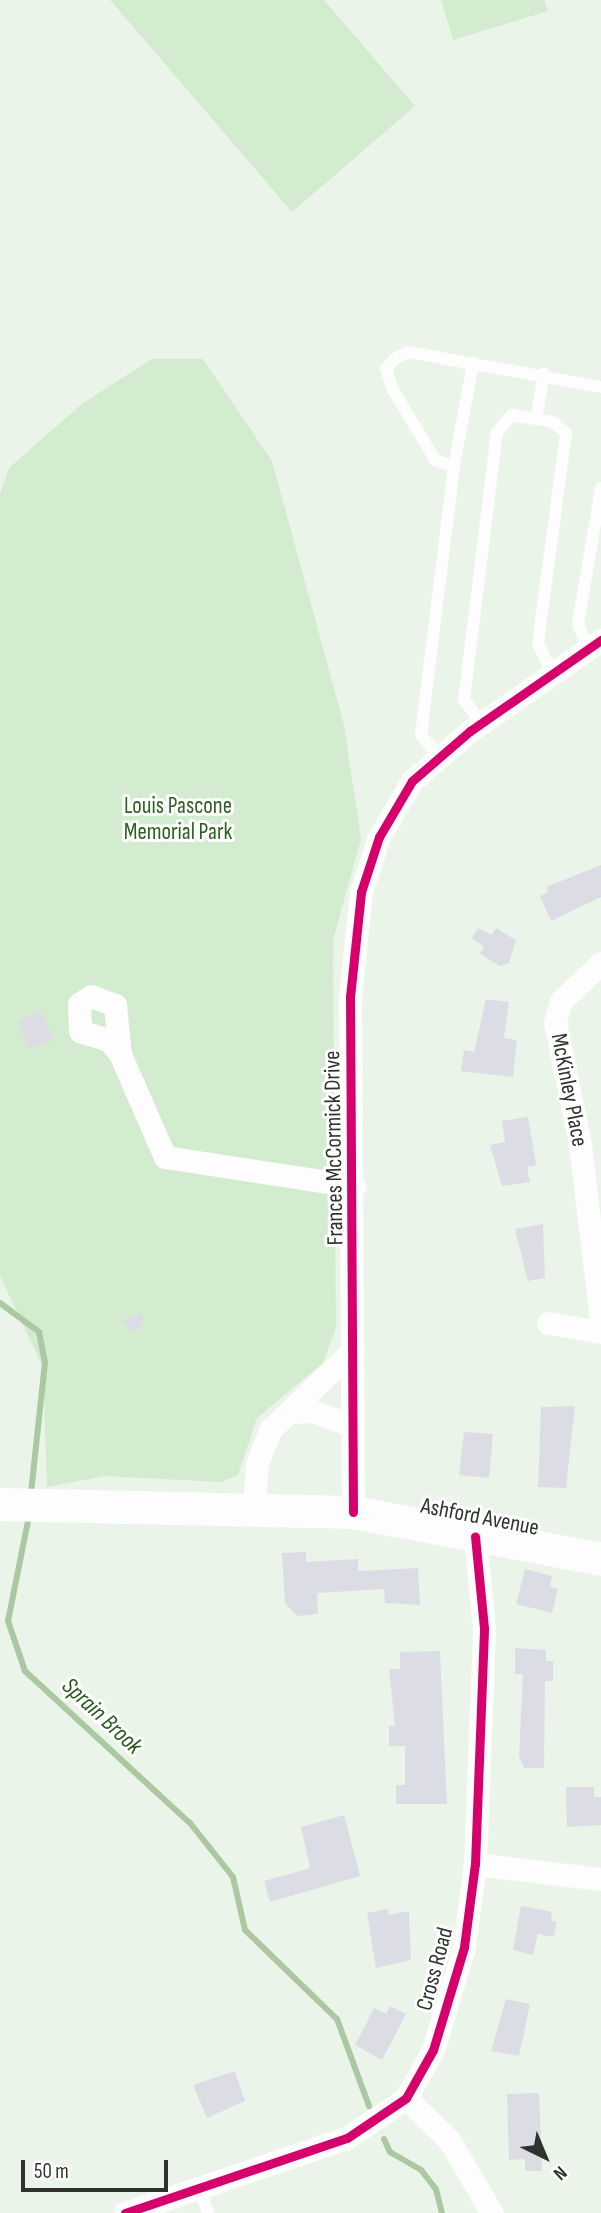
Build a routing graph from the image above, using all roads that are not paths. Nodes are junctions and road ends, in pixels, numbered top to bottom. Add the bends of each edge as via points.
1 (473, 363) junction
2 (544, 374) junction
3 (601, 387) edge
4 (536, 419) junction
5 (454, 467) junction
6 (601, 488) edge
7 (593, 643) edge
8 (551, 671) junction
9 (481, 723) junction
10 (440, 757) junction
11 (601, 963) edge
12 (120, 1054) dead end
13 (355, 1186) junction
14 (601, 1319) edge
15 (548, 1322) dead end
16 (601, 1332) edge
17 (353, 1350) junction
18 (295, 1412) junction
19 (351, 1425) junction
20 (22, 1504) edge
21 (254, 1509) junction
22 (353, 1512) junction
23 (475, 1536) junction
24 (601, 1559) edge
25 (475, 1864) junction
26 (601, 1879) edge
27 (406, 2098) junction
28 (199, 2188) junction
29 (125, 2213) edge
30 (208, 2213) edge
31 (492, 2213) edge

1 - 2 lane
1 - 5 lane
1 - 5 lane via 408,352 386,368 436,461
2 - 3 lane
2 - 4 lane
4 - 8 lane via 554,422 566,433 538,643
4 - 9 lane via 512,415 497,432 464,700
5 - 10 lane via 421,735
6 - 7 lane via 578,624
7 - 8 street, Frances McCormick Drive
8 - 9 street, Frances McCormick Drive
9 - 10 street, Frances McCormick Drive
10 - 13 street, Frances McCormick Drive via 412,781 379,837 361,892 350,997
11 - 14 street, McKinley Place via 561,1001 555,1022 580,1144
12 - 13 street via 165,1157
13 - 17 street, Frances McCormick Drive
15 - 16 street
17 - 18 street
17 - 19 street, Frances McCormick Drive
18 - 19 street via 313,1410
18 - 21 street via 271,1429 262,1447
19 - 22 street, Frances McCormick Drive
20 - 21 main road, Ashford Avenue
21 - 22 main road, Ashford Avenue
22 - 23 main road, Ashford Avenue
23 - 24 main road, Ashford Avenue
23 - 25 street, Cross Road via 484,1628
25 - 26 street
25 - 27 street, Cross Road via 456,1973 433,2049
27 - 28 street, Cross Road via 347,2138
27 - 31 street via 449,2140
28 - 29 street, Cross Road
28 - 30 lane

